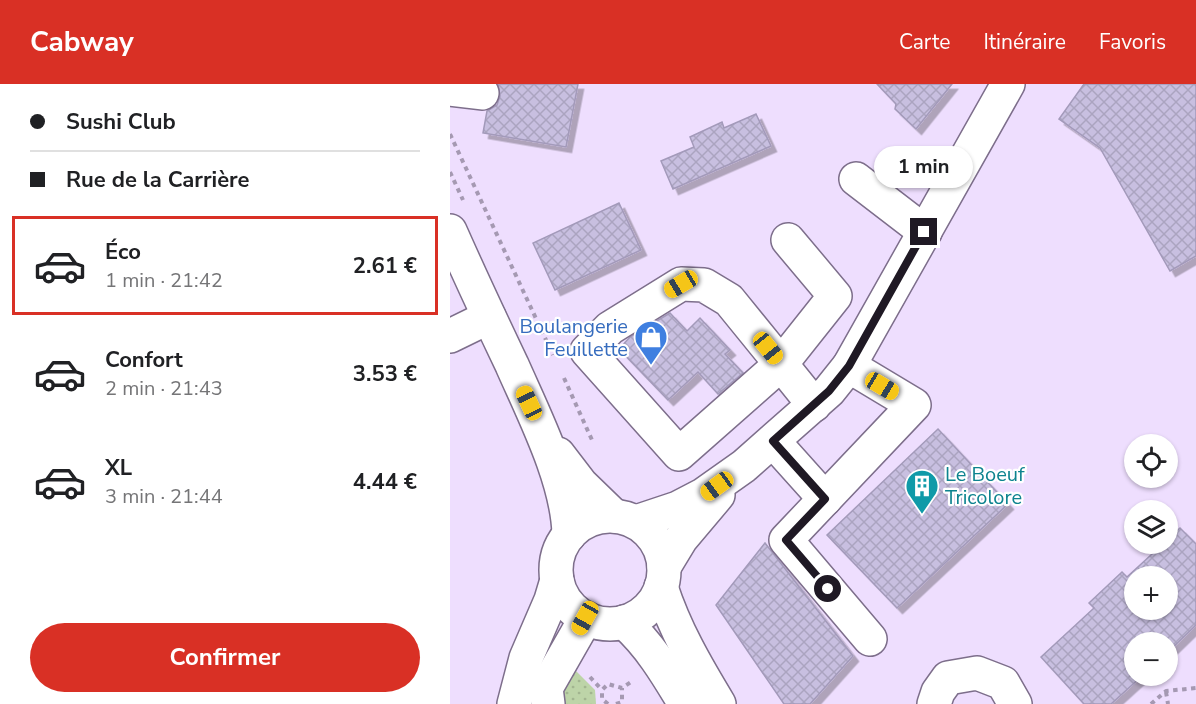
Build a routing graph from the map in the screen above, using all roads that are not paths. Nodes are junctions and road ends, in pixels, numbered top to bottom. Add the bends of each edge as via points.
1 (1008, 84) edge
2 (450, 89) edge
3 (482, 93) dead end
4 (856, 179) dead end
5 (450, 231) edge
6 (924, 232) junction
7 (788, 240) dead end
8 (489, 317) junction
9 (450, 336) edge
10 (781, 364) junction
11 (849, 366) junction
12 (814, 405) junction
13 (539, 425) junction
14 (773, 441) junction
15 (744, 466) junction
16 (825, 499) junction
17 (625, 519) junction
18 (568, 535) junction
19 (663, 577) junction
20 (557, 580) junction
21 (585, 618) junction
22 (624, 622) junction
23 (870, 639) dead end
24 (514, 704) edge
25 (548, 704) edge
26 (685, 704) edge
27 (719, 704) edge
28 (934, 704) edge
29 (1015, 704) edge

1 - 6 street
2 - 3 street
4 - 6 street
5 - 8 street
6 - 11 street
7 - 10 street via 835,296
8 - 9 street
8 - 13 street
10 - 10 street via 729,300 704,285 681,284 610,328 587,351 679,454
10 - 12 street
11 - 12 street
11 - 16 street via 914,405
12 - 14 street
13 - 17 street via 580,484
13 - 18 street via 562,491
14 - 15 street
14 - 16 street
15 - 17 street via 678,508
15 - 19 street via 681,539
16 - 23 street via 786,540
17 - 18 street via 593,518
17 - 19 street via 653,536 659,546
18 - 20 street via 559,552
19 - 22 street via 650,606
19 - 27 street via 670,615
20 - 21 street via 564,598
20 - 24 street via 526,658
21 - 22 street via 604,623
21 - 25 street via 546,688
22 - 26 street via 662,665
28 - 29 street via 948,678 977,674 1003,683

